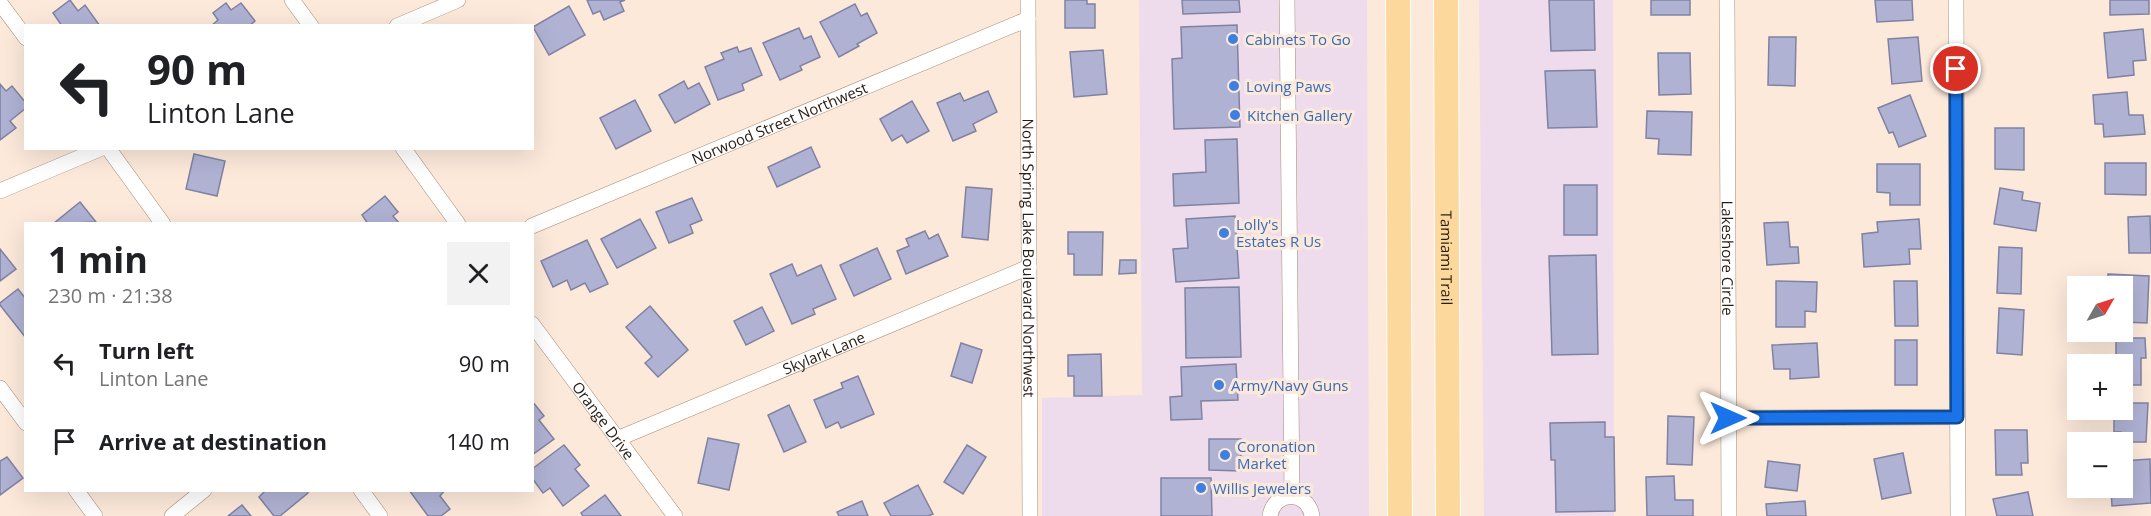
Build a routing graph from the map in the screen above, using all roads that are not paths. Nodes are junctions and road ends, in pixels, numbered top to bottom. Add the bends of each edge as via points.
1 (292, 0) edge
2 (458, 0) edge
3 (1028, 0) edge
4 (1287, 0) edge
5 (1398, 0) edge
6 (1446, 0) edge
7 (1727, 0) edge
8 (1956, 0) edge
9 (0, 3) edge
10 (1028, 19) junction
11 (310, 24) edge
12 (402, 24) edge
13 (24, 35) edge
14 (97, 150) edge
15 (109, 150) edge
16 (403, 150) edge
17 (0, 191) edge
18 (162, 222) edge
19 (457, 222) edge
20 (534, 225) edge
21 (1029, 267) junction
22 (534, 327) edge
23 (0, 388) edge
24 (1957, 417) junction
25 (1728, 418) junction
26 (24, 420) edge
27 (617, 439) junction
28 (77, 492) edge
29 (202, 492) edge
30 (362, 492) edge
31 (1292, 496) junction
32 (95, 516) edge
33 (172, 516) edge
34 (380, 516) edge
35 (675, 516) edge
36 (1030, 516) edge
37 (1270, 516) edge
38 (1312, 516) edge
39 (1400, 516) edge
40 (1448, 516) edge
41 (1729, 516) edge
42 (1958, 516) edge

1 - 11 street
2 - 12 street
3 - 10 street, North Spring Lake Boulevard Northwest
4 - 31 street
5 - 39 main road
6 - 40 main road, Tamiami Trail
7 - 25 street, Lakeshore Circle
8 - 24 street
9 - 13 street
10 - 20 street, Norwood Street Northwest
10 - 21 street, North Spring Lake Boulevard Northwest
14 - 17 street
15 - 18 street
16 - 19 street
21 - 27 street, Skylark Lane
21 - 36 street, North Spring Lake Boulevard Northwest
22 - 27 street, Orange Drive
23 - 26 street
24 - 25 street
24 - 42 street
25 - 41 street, Lakeshore Circle
27 - 35 street, Orange Drive
28 - 32 street
29 - 33 street
30 - 34 street
31 - 37 street via 1277,501
31 - 38 street via 1308,504

